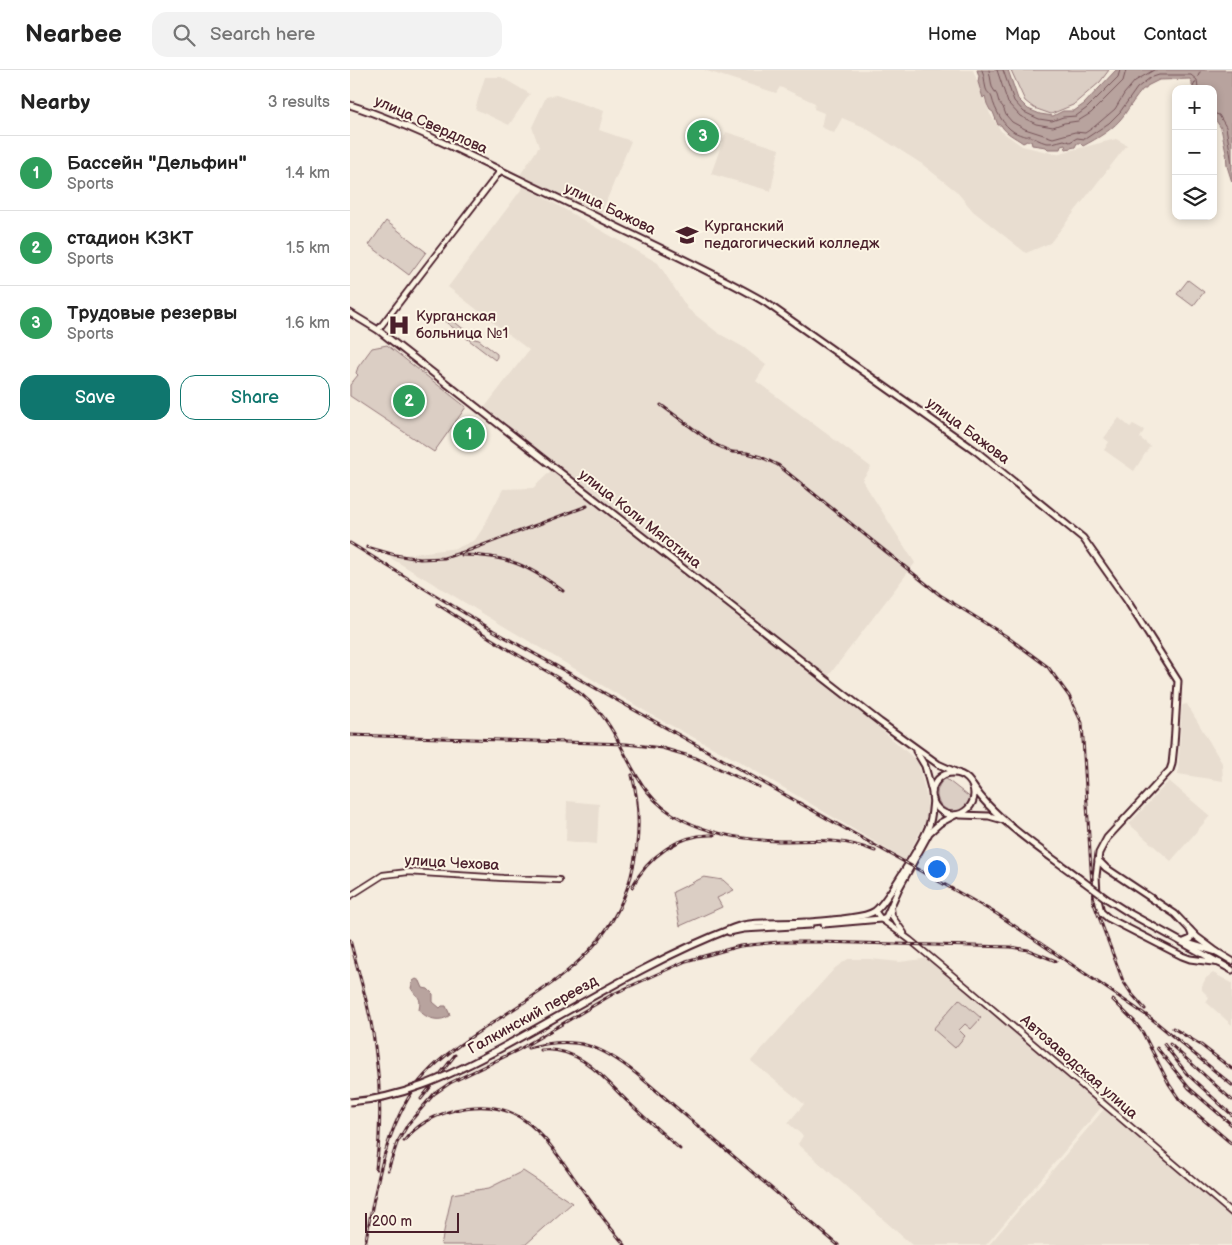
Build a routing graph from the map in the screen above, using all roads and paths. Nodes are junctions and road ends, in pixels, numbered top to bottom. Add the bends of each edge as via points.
1 (350, 105) edge
2 (501, 170) junction
3 (350, 313) edge
4 (378, 330) junction
5 (913, 747) junction
6 (958, 773) junction
7 (974, 786) junction
8 (932, 796) junction
9 (957, 815) junction
10 (1004, 820) junction
11 (1098, 860) junction
12 (560, 880) dead end
13 (350, 896) edge
14 (892, 902) junction
15 (875, 911) junction
16 (884, 921) junction
17 (1188, 928) junction
18 (721, 933) junction
19 (910, 940) junction
20 (1182, 941) junction
21 (1217, 952) junction
22 (1232, 961) edge
23 (1220, 963) junction
24 (1232, 970) edge
25 (350, 1102) edge
26 (1232, 1213) edge

1 - 2 main road, улица Свердлова via 396,121
2 - 4 street
2 - 11 main road, улица Бажова via 765,302 976,451 1088,544 1178,681 1170,770 1107,838
3 - 4 main road, улица Коли Мяготина
4 - 5 main road, улица Коли Мяготина
5 - 6 main road, улица Коли Мяготина
5 - 8 main road, улица Коли Мяготина via 923,762
6 - 7 main road
6 - 8 main road via 948,773 939,778
7 - 9 main road via 973,802
7 - 10 main road
8 - 9 main road via 943,812
8 - 15 main road via 932,816 923,838
9 - 10 main road
9 - 14 main road via 929,833
10 - 20 main road, bridge via 1107,899
11 - 17 main road via 1175,914
11 - 23 main road, улица Бажова via 1096,895 1105,916 1186,958
12 - 13 street, улица Чехова via 408,872 383,876
14 - 16 main road
14 - 19 street via 892,916
15 - 16 street
15 - 18 main road, Галкинский переезд via 834,920 748,925
16 - 18 main road, Галкинский переезд via 873,919
16 - 19 street
17 - 20 main road via 1192,937
17 - 21 main road
18 - 25 main road, Галкинский переезд, bridge via 628,978 443,1077 405,1092
19 - 26 street, Автозаводская улица
20 - 21 main road
20 - 23 main road
21 - 22 main road
23 - 24 main road

